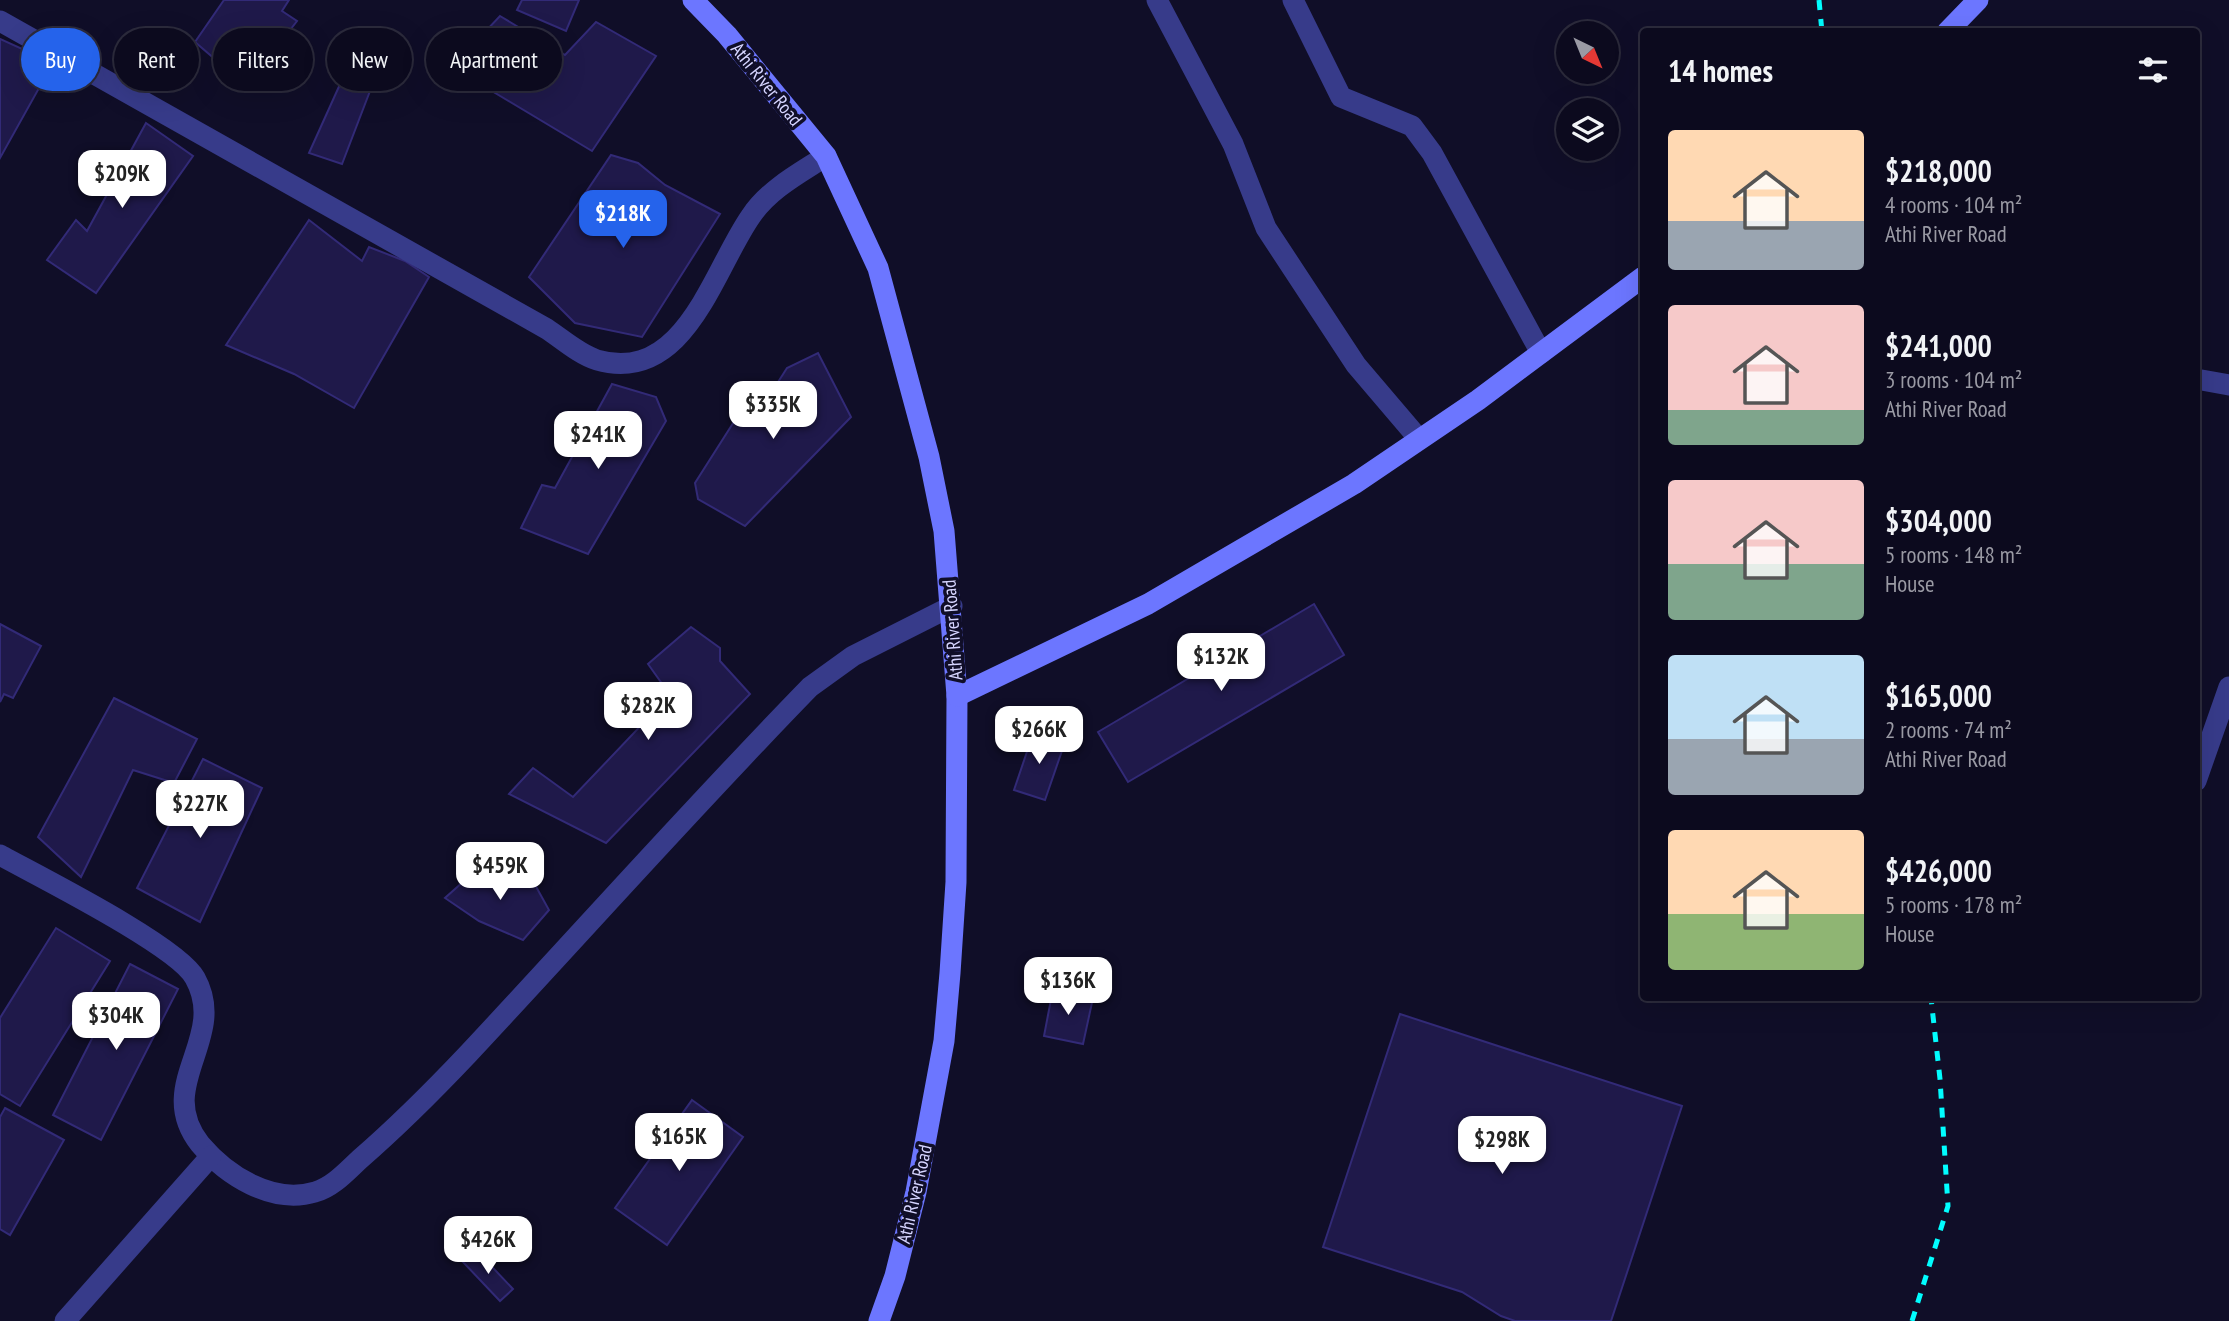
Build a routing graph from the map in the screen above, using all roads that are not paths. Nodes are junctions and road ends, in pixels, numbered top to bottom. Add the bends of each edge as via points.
1 (693, 0) edge
2 (1157, 0) edge
3 (1293, 0) edge
4 (1978, 0) edge
5 (0, 21) edge
6 (1951, 28) edge
7 (826, 156) junction
8 (1640, 279) edge
9 (1541, 353) junction
10 (2200, 380) edge
11 (2229, 385) edge
12 (1419, 439) junction
13 (952, 606) junction
14 (2229, 687) edge
15 (957, 696) junction
16 (2200, 770) edge
17 (0, 855) edge
18 (211, 1156) junction
19 (65, 1321) edge
20 (879, 1321) edge

1 - 7 main road, Athi River Road
2 - 12 street via 1233,144 1266,228 1356,365
3 - 9 street via 1340,97 1412,125 1432,153
4 - 6 main road
5 - 7 street via 595,360 630,365 678,339 751,216 769,194
7 - 13 main road, Athi River Road via 878,268 899,341 932,469
8 - 9 main road
9 - 12 main road
10 - 11 street
12 - 15 main road via 1354,484 1148,604
13 - 15 main road, Athi River Road
13 - 18 street via 853,656 810,687 420,1105 335,1181 315,1192 289,1195 263,1190 237,1178
14 - 16 street
15 - 20 main road, Athi River Road via 956,882 944,1041 916,1192
17 - 18 street via 147,938 194,975 204,998 206,1023 184,1090 185,1118
18 - 19 street

